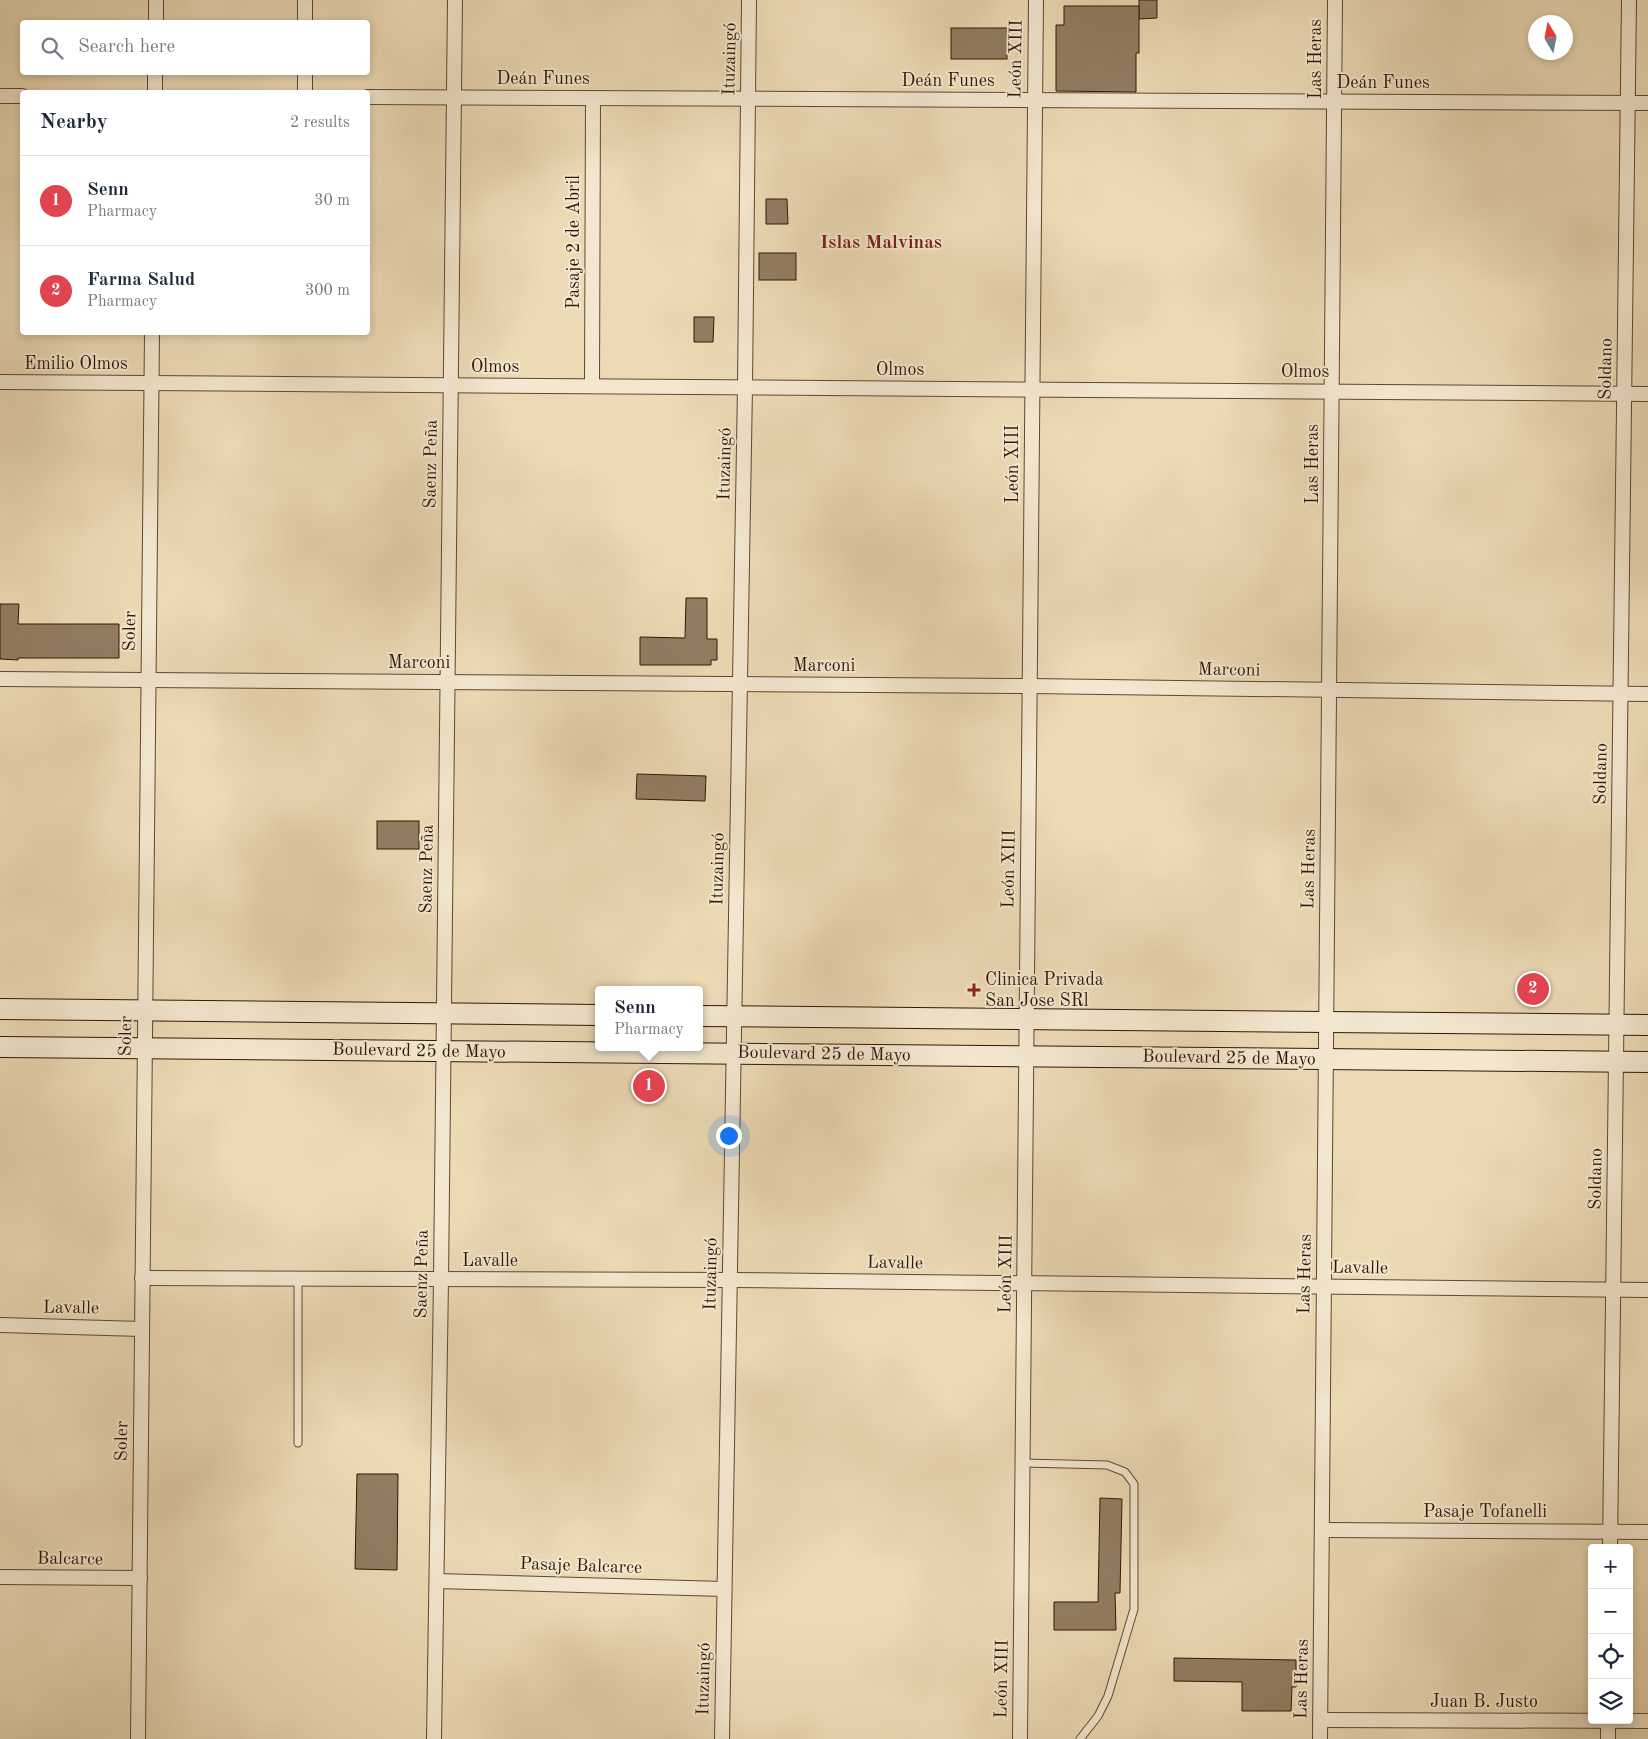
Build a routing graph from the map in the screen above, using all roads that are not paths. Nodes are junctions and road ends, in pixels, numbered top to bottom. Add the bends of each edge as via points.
1 (156, 0) edge
2 (305, 0) edge
3 (454, 0) edge
4 (749, 0) edge
5 (1036, 0) edge
6 (1335, 0) edge
7 (1629, 0) edge
8 (156, 20) edge
9 (305, 20) edge
10 (155, 75) edge
11 (305, 75) edge
12 (155, 90) edge
13 (305, 90) edge
14 (0, 96) edge
15 (20, 96) edge
16 (370, 97) edge
17 (454, 97) junction
18 (592, 98) junction
19 (748, 99) junction
20 (1035, 100) junction
21 (1334, 101) junction
22 (1628, 103) junction
23 (1648, 103) edge
24 (152, 335) edge
25 (0, 382) edge
26 (151, 383) junction
27 (450, 385) junction
28 (592, 386) junction
29 (745, 387) junction
30 (1032, 389) junction
31 (1332, 391) junction
32 (1624, 393) junction
33 (1648, 394) edge
34 (0, 679) edge
35 (148, 680) junction
36 (448, 682) junction
37 (740, 684) junction
38 (1030, 686) junction
39 (1329, 690) junction
40 (1620, 694) junction
41 (1648, 694) edge
42 (0, 1009) edge
43 (145, 1011) junction
44 (444, 1014) junction
45 (595, 1015) edge
46 (703, 1016) edge
47 (734, 1016) junction
48 (1026, 1019) junction
49 (1326, 1022) junction
50 (1616, 1024) junction
51 (1648, 1025) edge
52 (0, 1047) edge
53 (145, 1048) junction
54 (444, 1051) junction
55 (734, 1054) junction
56 (1026, 1056) junction
57 (1326, 1059) junction
58 (1616, 1062) junction
59 (1648, 1062) edge
60 (142, 1278) junction
61 (298, 1279) junction
62 (441, 1280) junction
63 (730, 1280) junction
64 (1024, 1283) junction
65 (1324, 1287) junction
66 (1613, 1290) junction
67 (1648, 1290) edge
68 (0, 1325) edge
69 (142, 1329) junction
70 (298, 1443) dead end
71 (1023, 1463) junction
72 (1322, 1530) junction
73 (1610, 1532) junction
74 (1648, 1532) edge
75 (1610, 1544) edge
76 (0, 1577) edge
77 (140, 1578) junction
78 (437, 1581) junction
79 (724, 1589) junction
80 (1320, 1720) junction
81 (1588, 1721) edge
82 (1633, 1721) edge
83 (1648, 1721) edge
84 (1608, 1724) edge
85 (138, 1739) edge
86 (434, 1739) edge
87 (722, 1739) edge
88 (1020, 1739) edge
89 (1080, 1739) edge
90 (1320, 1739) edge
91 (1608, 1739) edge

1 - 8 street
2 - 9 street
3 - 17 street, Saenz Peña
4 - 19 street, Ituzaingó
5 - 20 street, León XIII
6 - 21 street, Las Heras
7 - 22 street, Soldano
10 - 12 street
11 - 13 street
14 - 15 street
16 - 17 street, Deán Funes
17 - 18 street, Deán Funes
17 - 27 street, Saenz Peña
18 - 19 street, Deán Funes
18 - 28 street, Pasaje 2 de Abril
19 - 20 street, Deán Funes
19 - 29 street, Ituzaingó
20 - 21 street, Deán Funes
20 - 30 street, León XIII
21 - 22 street, Deán Funes
21 - 31 street, Las Heras
22 - 23 street, Deán Funes
22 - 32 street, Soldano
24 - 26 street, Soler
25 - 26 street, Emilio Olmos
26 - 27 street, Olmos
26 - 35 street, Soler
27 - 28 street, Olmos
27 - 36 street, Saenz Peña
28 - 29 street, Olmos
29 - 30 street, Olmos
29 - 37 street, Ituzaingó
30 - 31 street, Olmos
30 - 38 street, León XIII
31 - 32 street, Olmos
31 - 39 street, Las Heras
32 - 33 street, Olmos
32 - 40 street, Soldano
34 - 35 street, Marconi
35 - 36 street, Marconi
35 - 43 street, Soler
36 - 37 street, Marconi
36 - 44 street, Saenz Peña
37 - 38 street, Marconi
37 - 47 street, Ituzaingó
38 - 39 street, Marconi
38 - 48 street, León XIII
39 - 40 street, Marconi
39 - 49 street, Las Heras
40 - 41 street, Marconi
40 - 50 street, Soldano
42 - 43 street, Boulevard 25 de Mayo
43 - 44 street, Boulevard 25 de Mayo
43 - 53 street, Soler
44 - 45 street, Boulevard 25 de Mayo
44 - 54 street, Saenz Peña
46 - 47 street, Boulevard 25 de Mayo
47 - 48 street, Boulevard 25 de Mayo
47 - 55 street, Ituzaingó
48 - 49 street, Boulevard 25 de Mayo
48 - 56 street, León XIII
49 - 50 street, Boulevard 25 de Mayo
49 - 57 street, Las Heras
50 - 51 street, Boulevard 25 de Mayo
50 - 58 street, Soldano
52 - 53 street, Boulevard 25 de Mayo
53 - 54 street, Boulevard 25 de Mayo
53 - 60 street, Soler
54 - 55 street, Boulevard 25 de Mayo
54 - 62 street, Saenz Peña
55 - 56 street, Boulevard 25 de Mayo
55 - 63 street, Ituzaingó
56 - 57 street, Boulevard 25 de Mayo
56 - 64 street, León XIII
57 - 58 street, Boulevard 25 de Mayo
57 - 65 street, Las Heras
58 - 59 street, Boulevard 25 de Mayo
58 - 66 street, Soldano
60 - 61 street, Lavalle
60 - 69 street, Soler
61 - 62 street, Lavalle
61 - 70 lane
62 - 63 street, Lavalle
62 - 78 street, Saenz Peña
63 - 64 street, Lavalle
63 - 79 street, Ituzaingó
64 - 65 street, Lavalle
64 - 71 street, León XIII
65 - 66 street, Lavalle
65 - 72 street, Las Heras
66 - 67 street, Lavalle
66 - 73 street, Soldano
68 - 69 street, Lavalle
69 - 77 street, Soler
71 - 88 street, León XIII
71 - 89 lane via 1107,1465 1125,1472 1134,1484 1134,1609 1108,1696 1098,1716
72 - 73 street, Pasaje Tofanelli
72 - 80 street, Las Heras
73 - 74 street, Pasaje Tofanelli
73 - 75 street, Soldano
76 - 77 street, Balcarce
77 - 85 street, Soler
78 - 79 street, Pasaje Balcarce
78 - 86 street, Saenz Peña
79 - 87 street, Ituzaingó
80 - 81 street, Juan B. Justo
80 - 90 street, Las Heras
82 - 83 street, Juan B. Justo
84 - 91 street

